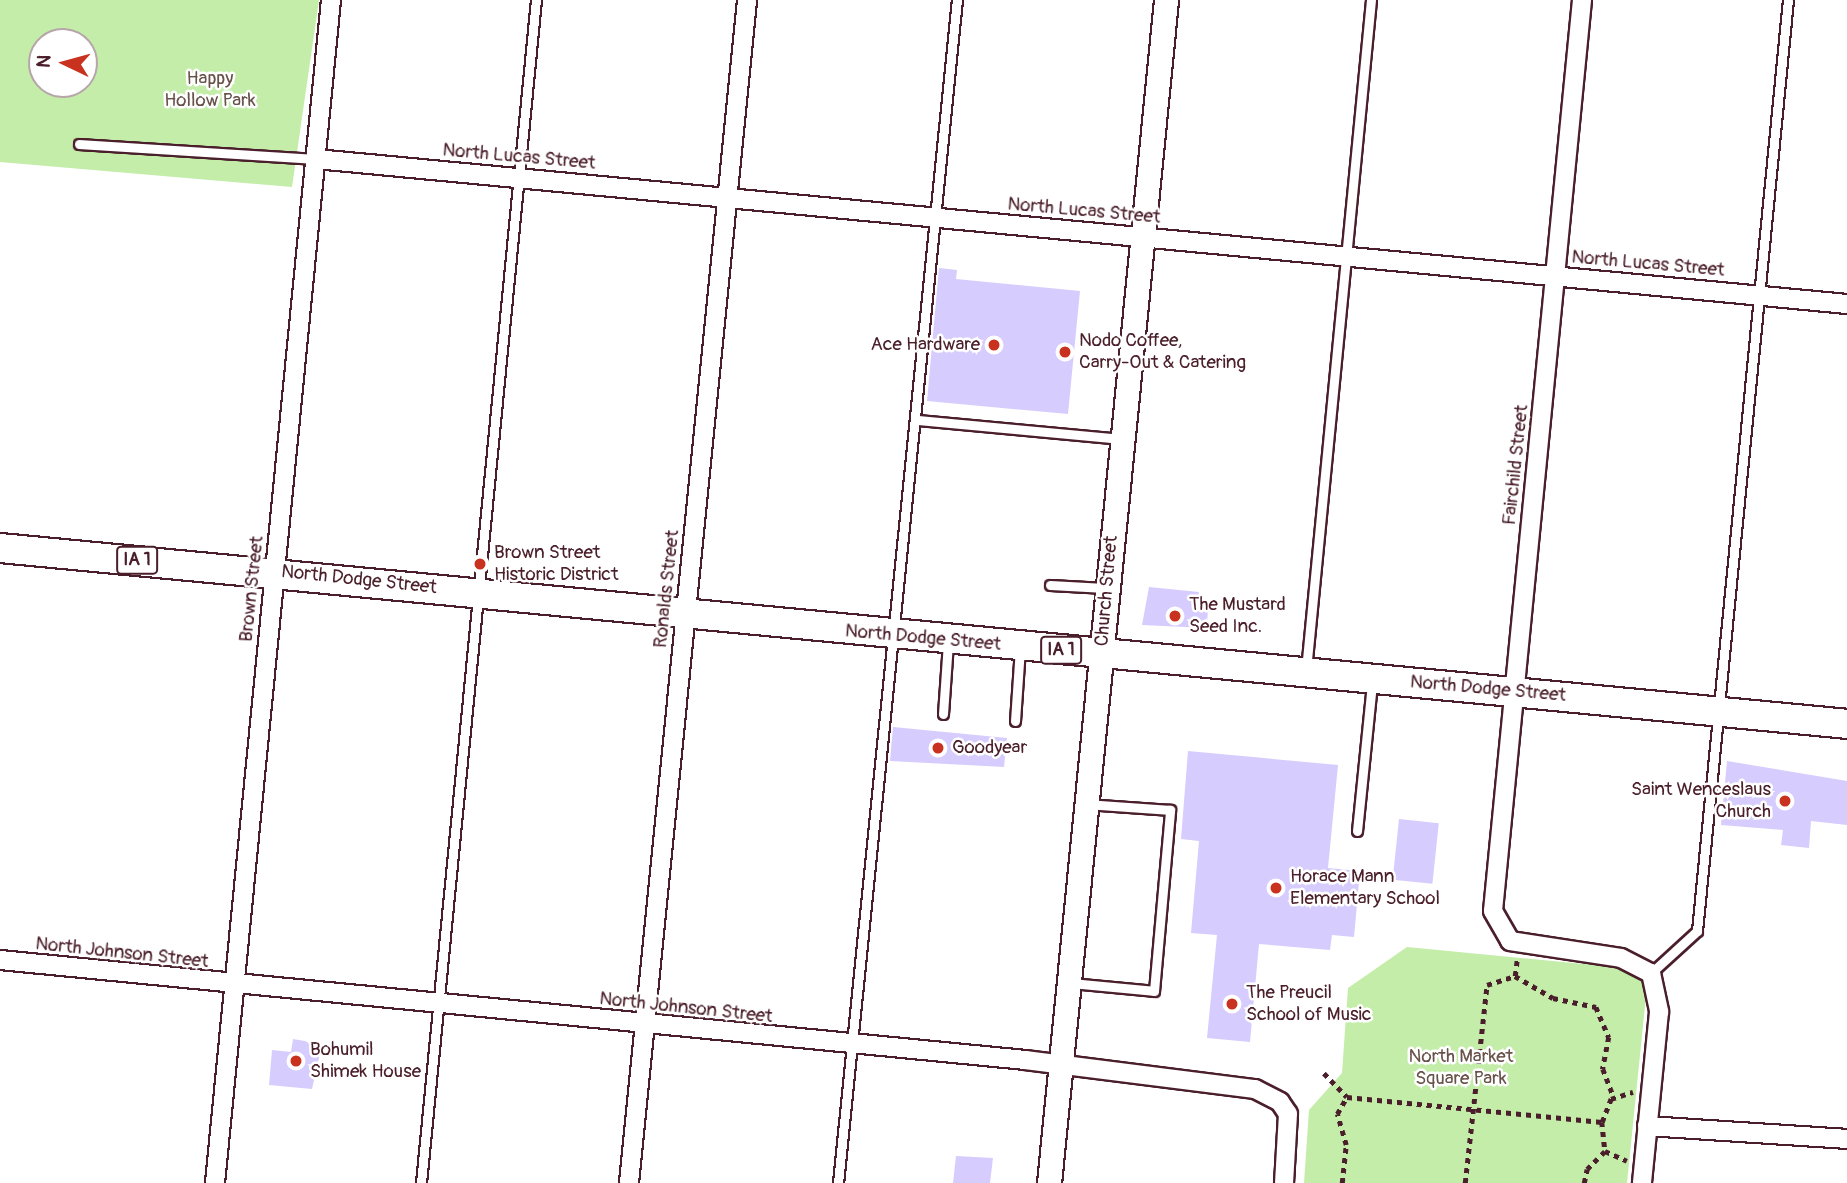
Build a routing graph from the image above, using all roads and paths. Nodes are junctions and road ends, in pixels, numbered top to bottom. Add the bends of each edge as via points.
1 (331, 0) edge
2 (536, 0) edge
3 (747, 0) edge
4 (957, 0) edge
5 (1166, 0) edge
6 (1371, 0) edge
7 (1582, 0) edge
8 (1787, 0) edge
9 (79, 144) dead end
10 (316, 159) junction
11 (522, 179) junction
12 (726, 198) junction
13 (934, 218) junction
14 (1140, 237) junction
15 (1346, 257) junction
16 (1557, 276) junction
17 (1759, 296) junction
18 (1847, 304) edge
19 (917, 421) junction
20 (1121, 440) junction
21 (0, 548) edge
22 (275, 571) junction
23 (1050, 585) dead end
24 (1107, 588) junction
25 (478, 592) junction
26 (686, 613) junction
27 (893, 636) junction
28 (948, 641) junction
29 (1020, 647) junction
30 (1101, 654) junction
31 (1306, 672) junction
32 (1372, 679) junction
33 (1514, 690) junction
34 (1718, 711) junction
35 (943, 714) dead end
36 (1015, 721) dead end
37 (1847, 724) edge
38 (1086, 804) junction
39 (1357, 831) dead end
40 (0, 960) edge
41 (1651, 973) junction
42 (1068, 983) junction
43 (235, 986) junction
44 (438, 1005) junction
45 (644, 1024) junction
46 (851, 1047) junction
47 (1060, 1064) junction
48 (1324, 1073) dead end
49 (1651, 1093) junction
50 (1347, 1097) junction
51 (1614, 1097) junction
52 (1472, 1109) junction
53 (1602, 1122) junction
54 (1647, 1126) junction
55 (1847, 1139) edge
56 (1605, 1151) junction
57 (1644, 1163) junction
58 (215, 1183) edge
59 (421, 1183) edge
60 (629, 1183) edge
61 (838, 1183) edge
62 (1049, 1183) edge
63 (1284, 1183) edge
64 (1342, 1183) edge
65 (1465, 1183) edge
66 (1584, 1183) edge
67 (1642, 1183) edge

1 - 10 street, Brown Street
2 - 11 lane
3 - 12 street, Ronalds Street
4 - 13 lane
5 - 14 street, Church Street
6 - 15 lane
7 - 16 street, Fairchild Street
8 - 17 lane
9 - 10 lane
10 - 11 street, North Lucas Street
10 - 22 street, Brown Street
11 - 12 street, North Lucas Street
11 - 25 lane
12 - 13 street, North Lucas Street
12 - 26 street, Ronalds Street
13 - 14 street, North Lucas Street
13 - 19 lane
14 - 15 street, North Lucas Street
14 - 20 street, Church Street
15 - 16 street, North Lucas Street
15 - 31 lane
16 - 17 street, North Lucas Street
16 - 33 street, Fairchild Street
17 - 18 street, North Lucas Street
17 - 34 lane
19 - 20 lane
19 - 27 lane
20 - 24 street, Church Street
21 - 22 main road, North Dodge Street / IA 1
22 - 25 main road, North Dodge Street / IA 1
22 - 43 street, Brown Street
23 - 24 lane
24 - 30 street, Church Street
25 - 26 main road, North Dodge Street / IA 1
25 - 44 lane
26 - 27 main road, North Dodge Street / IA 1
26 - 45 street, Ronalds Street
27 - 28 main road, North Dodge Street / IA 1
27 - 46 lane
28 - 29 main road, North Dodge Street / IA 1
28 - 35 lane
29 - 30 main road, North Dodge Street / IA 1
29 - 36 lane
30 - 31 main road, North Dodge Street / IA 1
30 - 38 street, Church Street
31 - 32 main road, North Dodge Street / IA 1
32 - 33 main road, North Dodge Street / IA 1
32 - 39 lane
33 - 34 main road, North Dodge Street / IA 1
33 - 41 street, Fairchild Street via 1493,911 1502,933 1527,947 1621,958
34 - 37 main road, North Dodge Street / IA 1
34 - 41 lane via 1697,931
38 - 42 street, Church Street
38 - 42 lane via 1170,810 1154,991
40 - 43 street, North Johnson Street
41 - 49 street via 1658,1012
42 - 47 street, Church Street
43 - 44 street, North Johnson Street
43 - 58 street, Brown Street
44 - 45 street, North Johnson Street
44 - 59 lane
45 - 46 street, North Johnson Street
45 - 60 street, Ronalds Street
46 - 47 street, North Johnson Street
46 - 61 lane
47 - 62 street, Church Street
47 - 63 street, North Johnson Street via 1269,1094 1288,1114
48 - 50 path
49 - 51 path
49 - 54 street
50 - 52 path
50 - 64 path via 1336,1114 1346,1145
51 - 52 path via 1604,1069 1609,1037 1596,1007 1553,999 1515,976 1487,985 1482,999
51 - 53 path
52 - 53 path
52 - 65 path
53 - 56 path
54 - 55 street
54 - 57 street
56 - 57 path
56 - 66 path via 1587,1169
57 - 67 street

